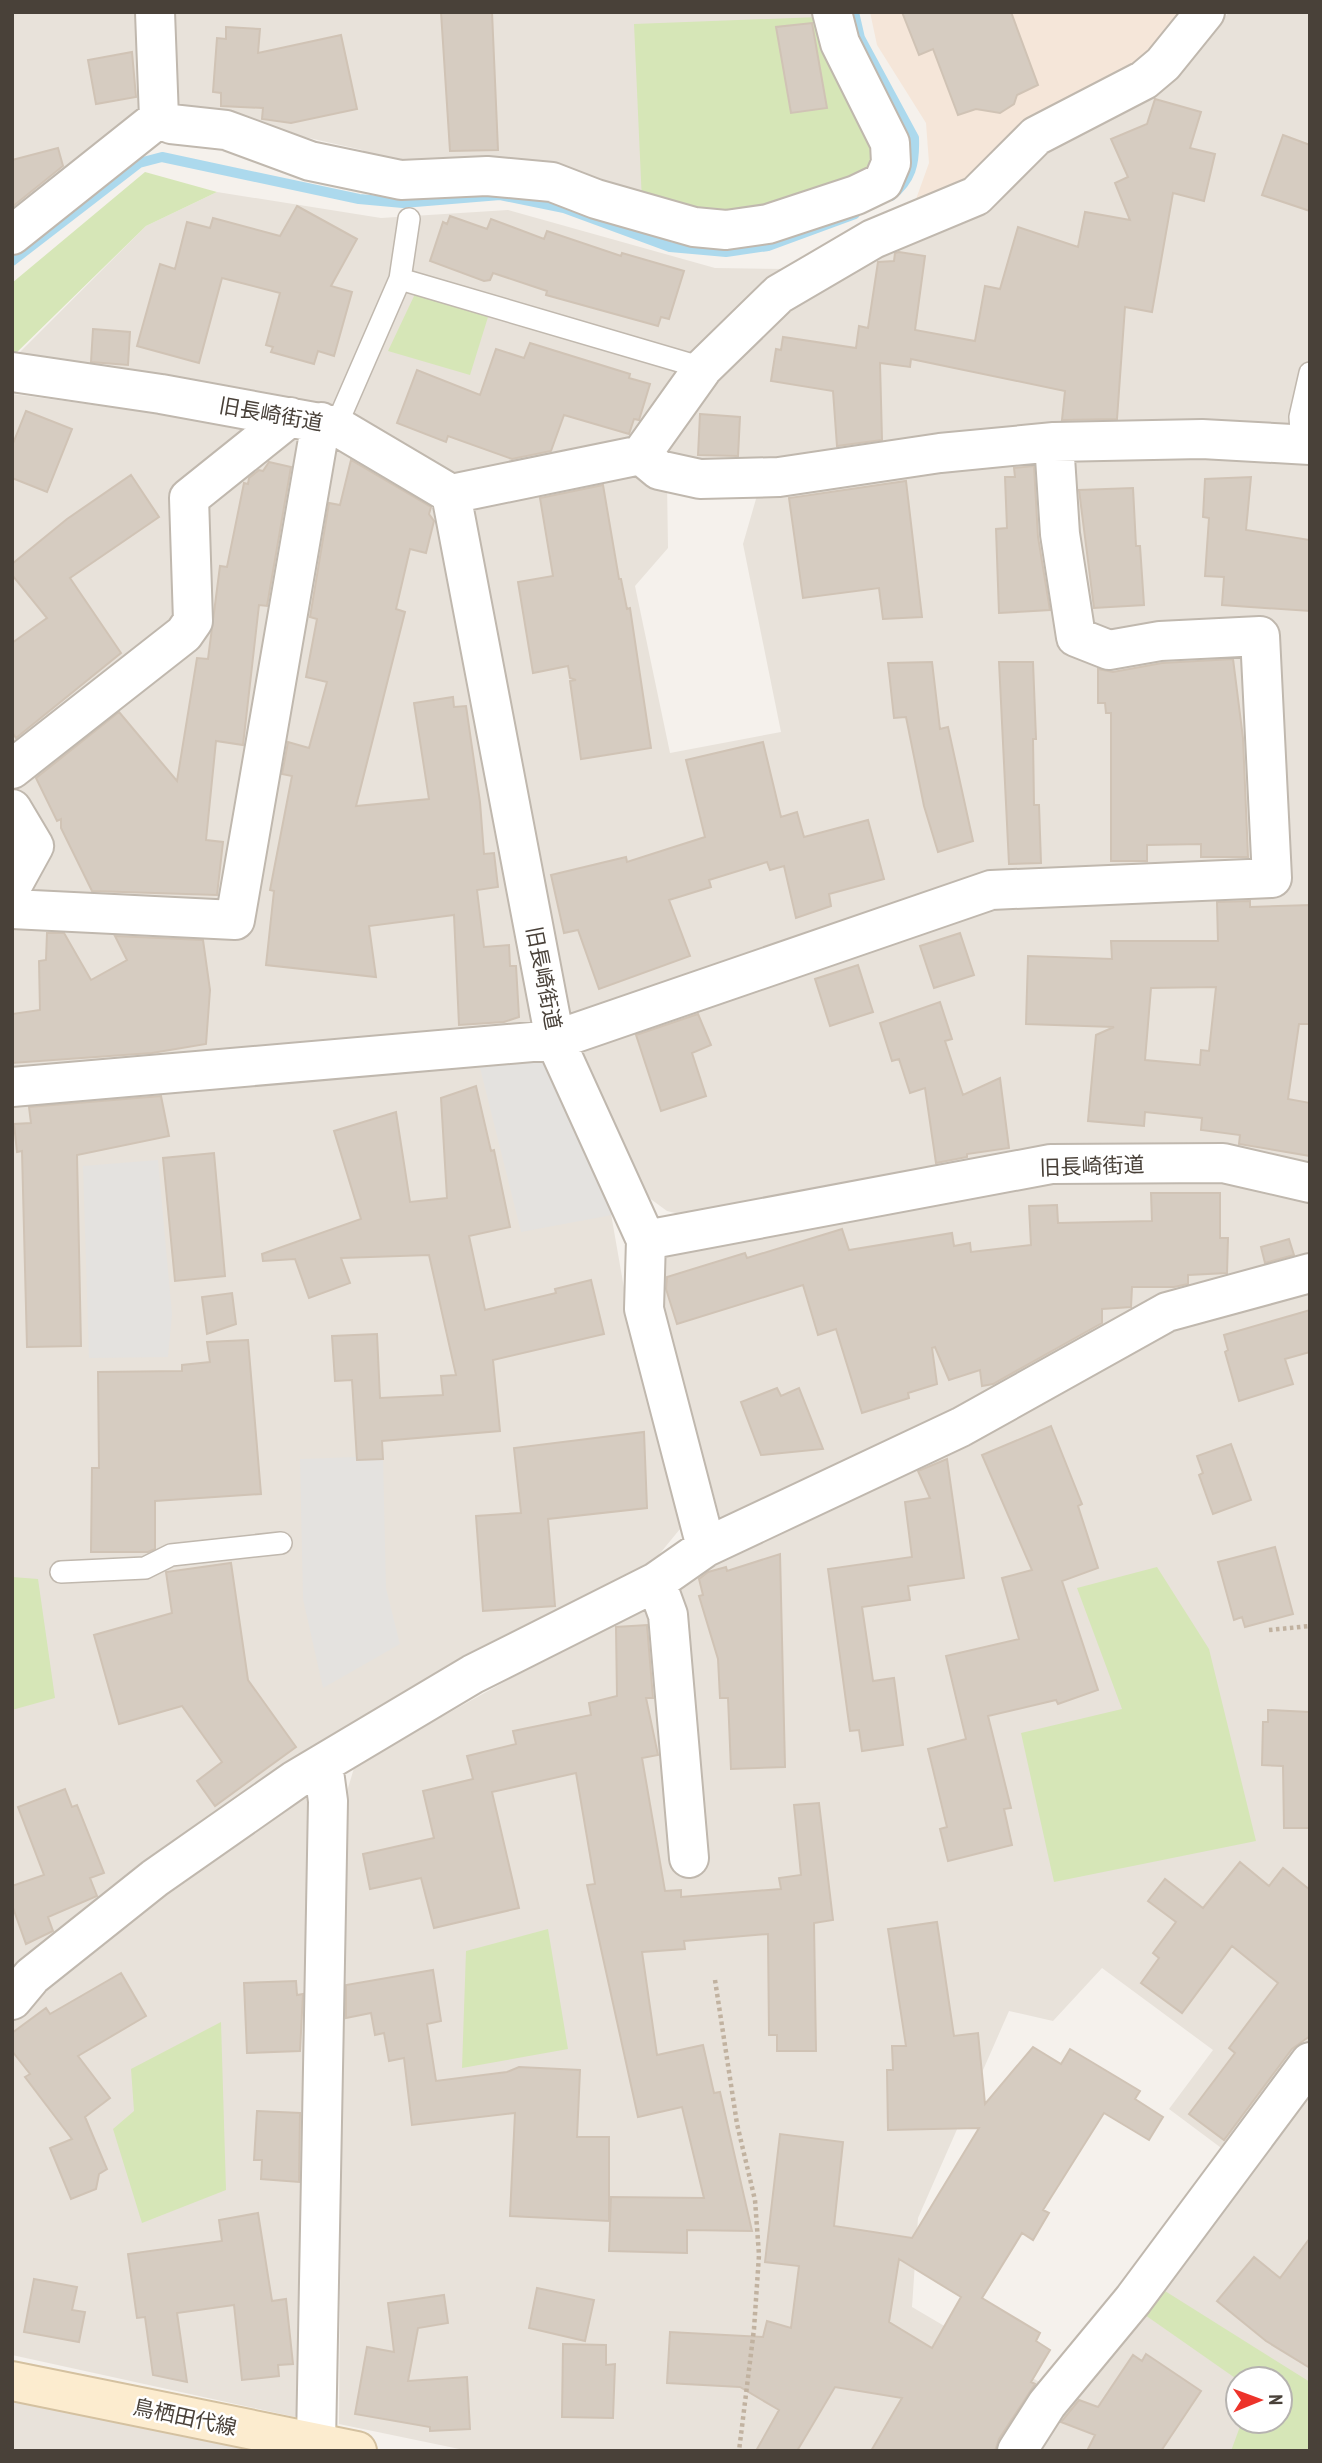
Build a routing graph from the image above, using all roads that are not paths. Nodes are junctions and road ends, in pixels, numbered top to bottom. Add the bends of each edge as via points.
1 (155, 12) edge
2 (832, 12) edge
3 (1205, 12) edge
4 (159, 118) junction
5 (856, 195) junction
6 (409, 219) dead end
7 (12, 235) edge
8 (873, 239) junction
9 (400, 279) junction
10 (703, 368) junction
11 (1310, 373) edge
12 (14, 377) edge
13 (316, 422) junction
14 (1054, 442) junction
15 (1306, 445) edge
16 (641, 455) junction
17 (452, 494) junction
18 (12, 769) edge
19 (12, 809) edge
20 (12, 886) edge
21 (12, 909) edge
22 (555, 1040) junction
23 (12, 1087) edge
24 (1310, 1183) edge
25 (646, 1240) junction
26 (1310, 1273) edge
27 (281, 1543) dead end
28 (706, 1547) junction
29 (61, 1572) dead end
30 (656, 1581) junction
31 (323, 1764) junction
32 (690, 1858) dead end
33 (19, 1986) edge
34 (1310, 2062) edge
35 (12, 2381) edge
36 (316, 2443) junction
37 (358, 2451) edge
38 (1017, 2451) edge

1 - 4 street
2 - 5 street via 840,43 890,143 891,163 883,182
3 - 8 street via 1144,80 1036,136 976,197
4 - 5 street via 171,124 226,130 310,161 401,180 487,176 552,182 694,227 726,230 768,224
4 - 7 street
5 - 8 street
6 - 9 lane
8 - 10 street via 779,294
9 - 10 lane
9 - 13 lane
10 - 16 street
11 - 15 lane via 1300,417
12 - 13 street, 旧長崎街道
13 - 17 street, 旧長崎街道
13 - 18 street via 189,498 192,621 184,635
13 - 21 street via 234,920
14 - 15 street via 1202,439
14 - 16 street via 779,477 700,479 659,470
14 - 22 street via 1060,534 1076,637 1109,650 1160,641 1260,636 1272,878 991,890
16 - 17 street
17 - 22 street, 旧長崎街道
19 - 20 street via 34,846
22 - 23 street
22 - 25 street, 旧長崎街道
24 - 25 street, 旧長崎街道 via 1223,1163 1051,1164
25 - 28 street via 644,1310
26 - 28 street via 1167,1312 961,1427
27 - 29 lane via 172,1555 145,1568
28 - 30 street
30 - 31 street via 473,1674
30 - 32 street via 668,1615
31 - 33 street via 155,1878
31 - 36 street via 328,1801
34 - 38 street via 1133,2300 1047,2404
35 - 36 main road, 鳥栖田代線
36 - 37 main road, 鳥栖田代線

